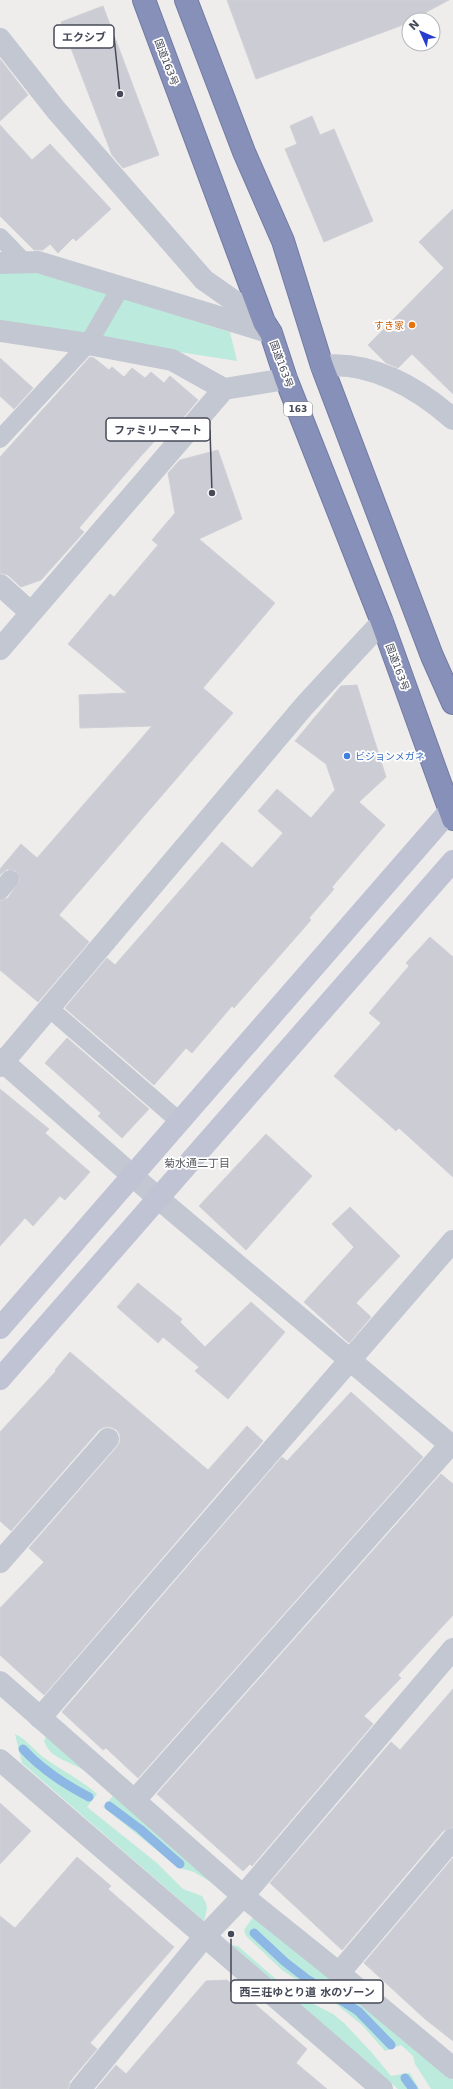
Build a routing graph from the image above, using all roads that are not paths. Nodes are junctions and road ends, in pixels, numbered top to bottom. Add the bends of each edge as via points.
1 (144, 0) edge
2 (186, 0) edge
3 (0, 39) edge
4 (0, 237) edge
5 (0, 262) edge
6 (24, 262) junction
7 (120, 287) junction
8 (267, 327) junction
9 (0, 331) edge
10 (88, 344) junction
11 (322, 366) junction
12 (286, 379) junction
13 (224, 389) junction
14 (453, 419) edge
15 (0, 439) edge
16 (0, 585) edge
17 (30, 612) junction
18 (382, 622) junction
19 (0, 649) edge
20 (453, 703) edge
21 (452, 812) edge
22 (453, 861) edge
23 (49, 1008) junction
24 (1, 1062) edge
25 (179, 1121) junction
26 (133, 1175) junction
27 (159, 1199) junction
28 (453, 1241) edge
29 (0, 1328) edge
30 (351, 1361) junction
31 (0, 1379) edge
32 (108, 1439) dead end
33 (452, 1446) edge
34 (0, 1562) edge
35 (453, 1649) edge
36 (0, 1682) edge
37 (40, 1718) junction
38 (1, 1764) edge
39 (135, 1800) junction
40 (453, 1839) edge
41 (243, 1896) junction
42 (205, 1936) junction
43 (340, 1973) junction
44 (451, 2062) edge
45 (80, 2089) edge
46 (382, 2089) edge

1 - 8 highway, 国道163号 / 163
2 - 11 highway via 244,152 283,241
3 - 8 street via 56,110 204,280
4 - 6 lane
5 - 6 street
6 - 7 street via 38,262
7 - 8 street
7 - 10 lane
8 - 12 highway, 国道163号 / 163
9 - 10 street
10 - 13 street via 172,360
10 - 15 lane
11 - 14 street via 353,365 389,378 419,393
11 - 20 highway via 432,656
12 - 13 street
12 - 18 highway, 国道163号 / 163
13 - 17 street
16 - 17 street
17 - 19 street
18 - 21 highway, 国道163号 / 163
18 - 23 street via 305,705
21 - 25 street
22 - 27 street
23 - 24 street
23 - 25 lane
24 - 26 street
25 - 26 street
26 - 27 street
26 - 29 street
27 - 30 street
27 - 31 street
28 - 30 street
30 - 33 street
30 - 37 street
32 - 34 street
33 - 39 street
35 - 41 street
36 - 37 street
37 - 39 street
38 - 42 street
39 - 41 street
40 - 43 street
41 - 42 street
41 - 43 street
42 - 45 street
42 - 46 street
43 - 44 street

